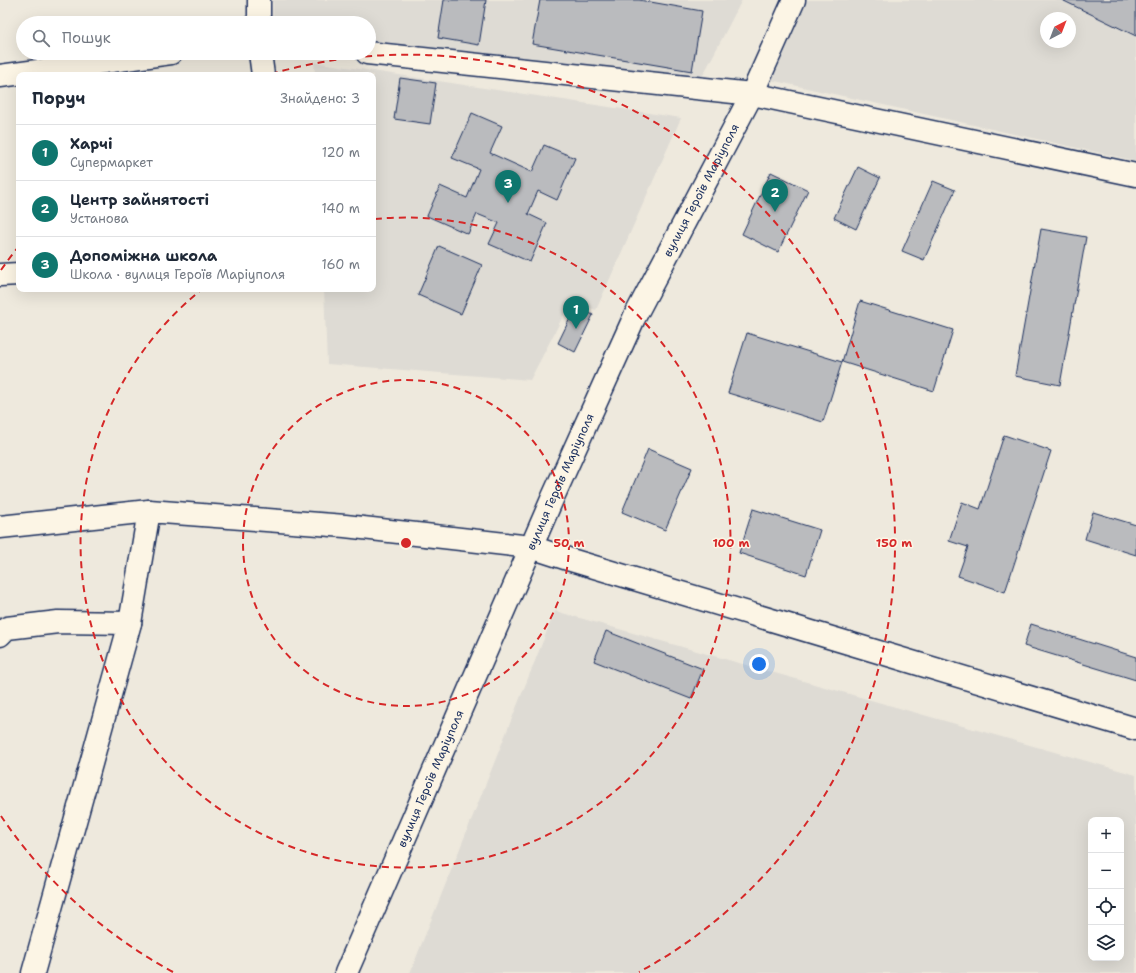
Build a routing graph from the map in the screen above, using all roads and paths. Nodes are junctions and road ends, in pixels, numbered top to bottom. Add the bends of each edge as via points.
1 (259, 0) edge
2 (794, 0) edge
3 (259, 16) edge
4 (376, 54) edge
5 (119, 60) edge
6 (261, 60) edge
7 (30, 72) edge
8 (263, 72) edge
9 (16, 74) edge
10 (0, 76) edge
11 (752, 94) junction
12 (1136, 175) edge
13 (16, 274) edge
14 (0, 275) edge
15 (149, 511) junction
16 (0, 527) edge
17 (531, 547) junction
18 (130, 623) junction
19 (0, 634) edge
20 (1136, 729) edge
21 (33, 973) edge
22 (346, 973) edge

1 - 3 street
2 - 11 street, вулиця Героїв Маріуполя
4 - 11 street
5 - 7 street
6 - 8 street
9 - 10 street
11 - 12 street
11 - 17 street, вулиця Героїв Маріуполя via 634,318
13 - 14 street
15 - 16 street
15 - 17 street via 345,526
15 - 18 street
17 - 20 street
17 - 22 street, вулиця Героїв Маріуполя
18 - 19 street via 58,622 7,628
18 - 21 street

